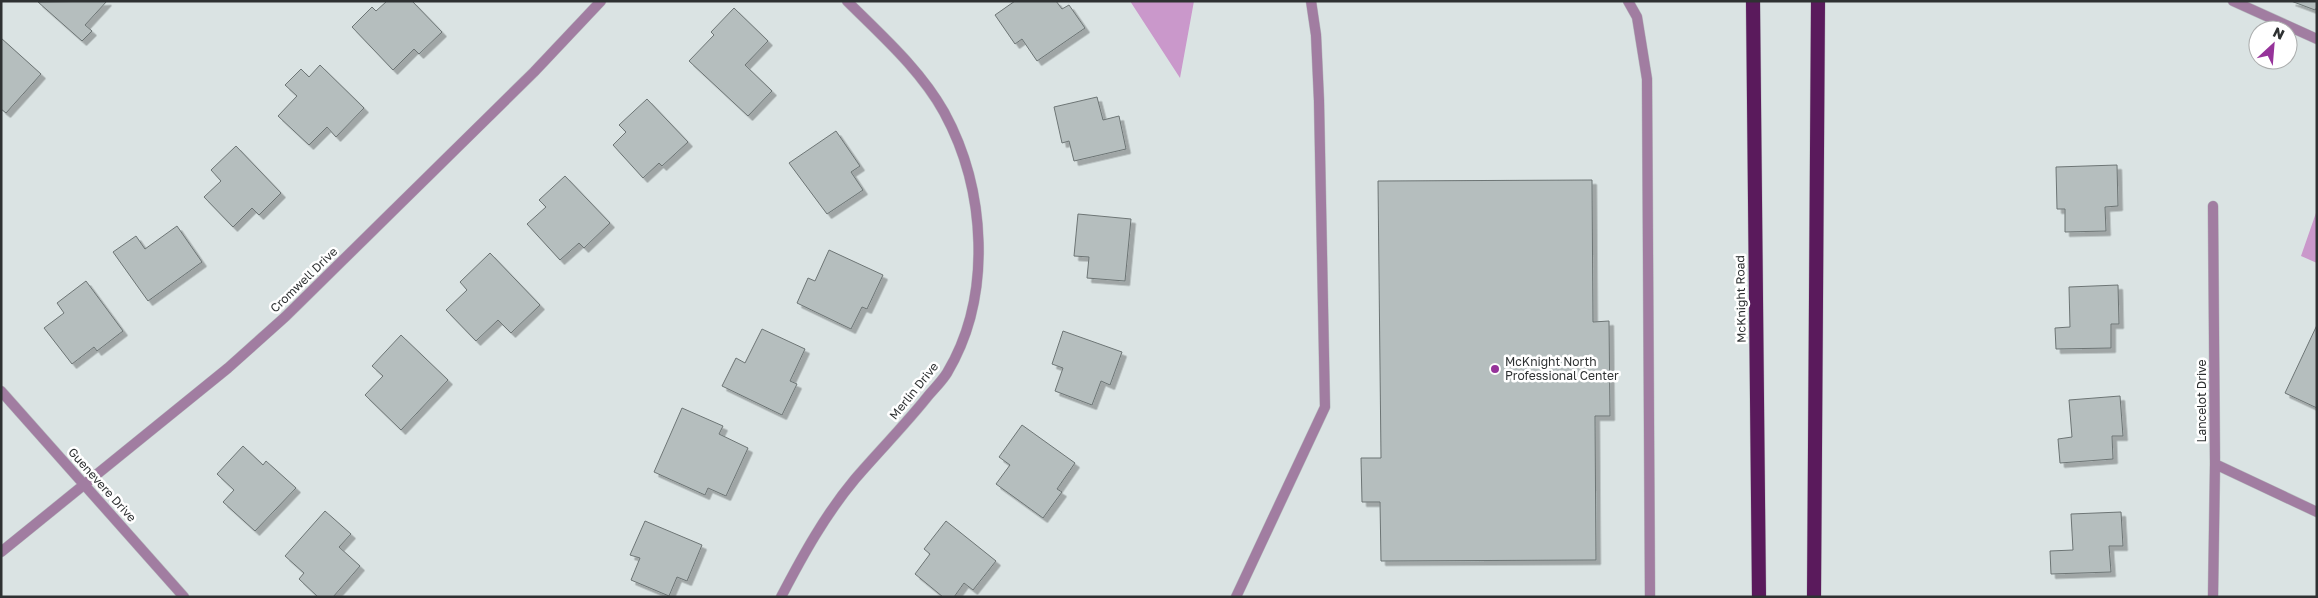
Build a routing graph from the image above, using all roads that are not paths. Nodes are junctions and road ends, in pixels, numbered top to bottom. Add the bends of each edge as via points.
1 (601, 1) edge
2 (847, 1) edge
3 (1311, 1) edge
4 (1628, 1) edge
5 (1753, 1) edge
6 (1818, 1) edge
7 (2232, 1) edge
8 (2317, 39) edge
9 (2213, 206) dead end
10 (1, 391) edge
11 (2215, 464) junction
12 (85, 485) junction
13 (2317, 512) edge
14 (1, 552) edge
15 (184, 597) edge
16 (781, 597) edge
17 (1236, 597) edge
18 (1650, 597) edge
19 (1759, 597) edge
20 (1814, 597) edge
21 (2213, 597) edge

1 - 12 street, Cromwell Drive via 534,72 285,317
2 - 16 street, Merlin Drive via 915,71 943,111 960,147 977,218 979,254 975,294 964,337 946,374 825,518
3 - 17 street via 1319,100 1325,406
4 - 18 street via 1637,17 1647,79
5 - 19 highway, McKnight Road
6 - 20 highway
7 - 8 street
9 - 11 street, Lancelot Drive
10 - 12 street, Guenevere Drive
11 - 13 street
11 - 21 street, Lancelot Drive
12 - 14 street, Cromwell Drive
12 - 15 street, Guenevere Drive

